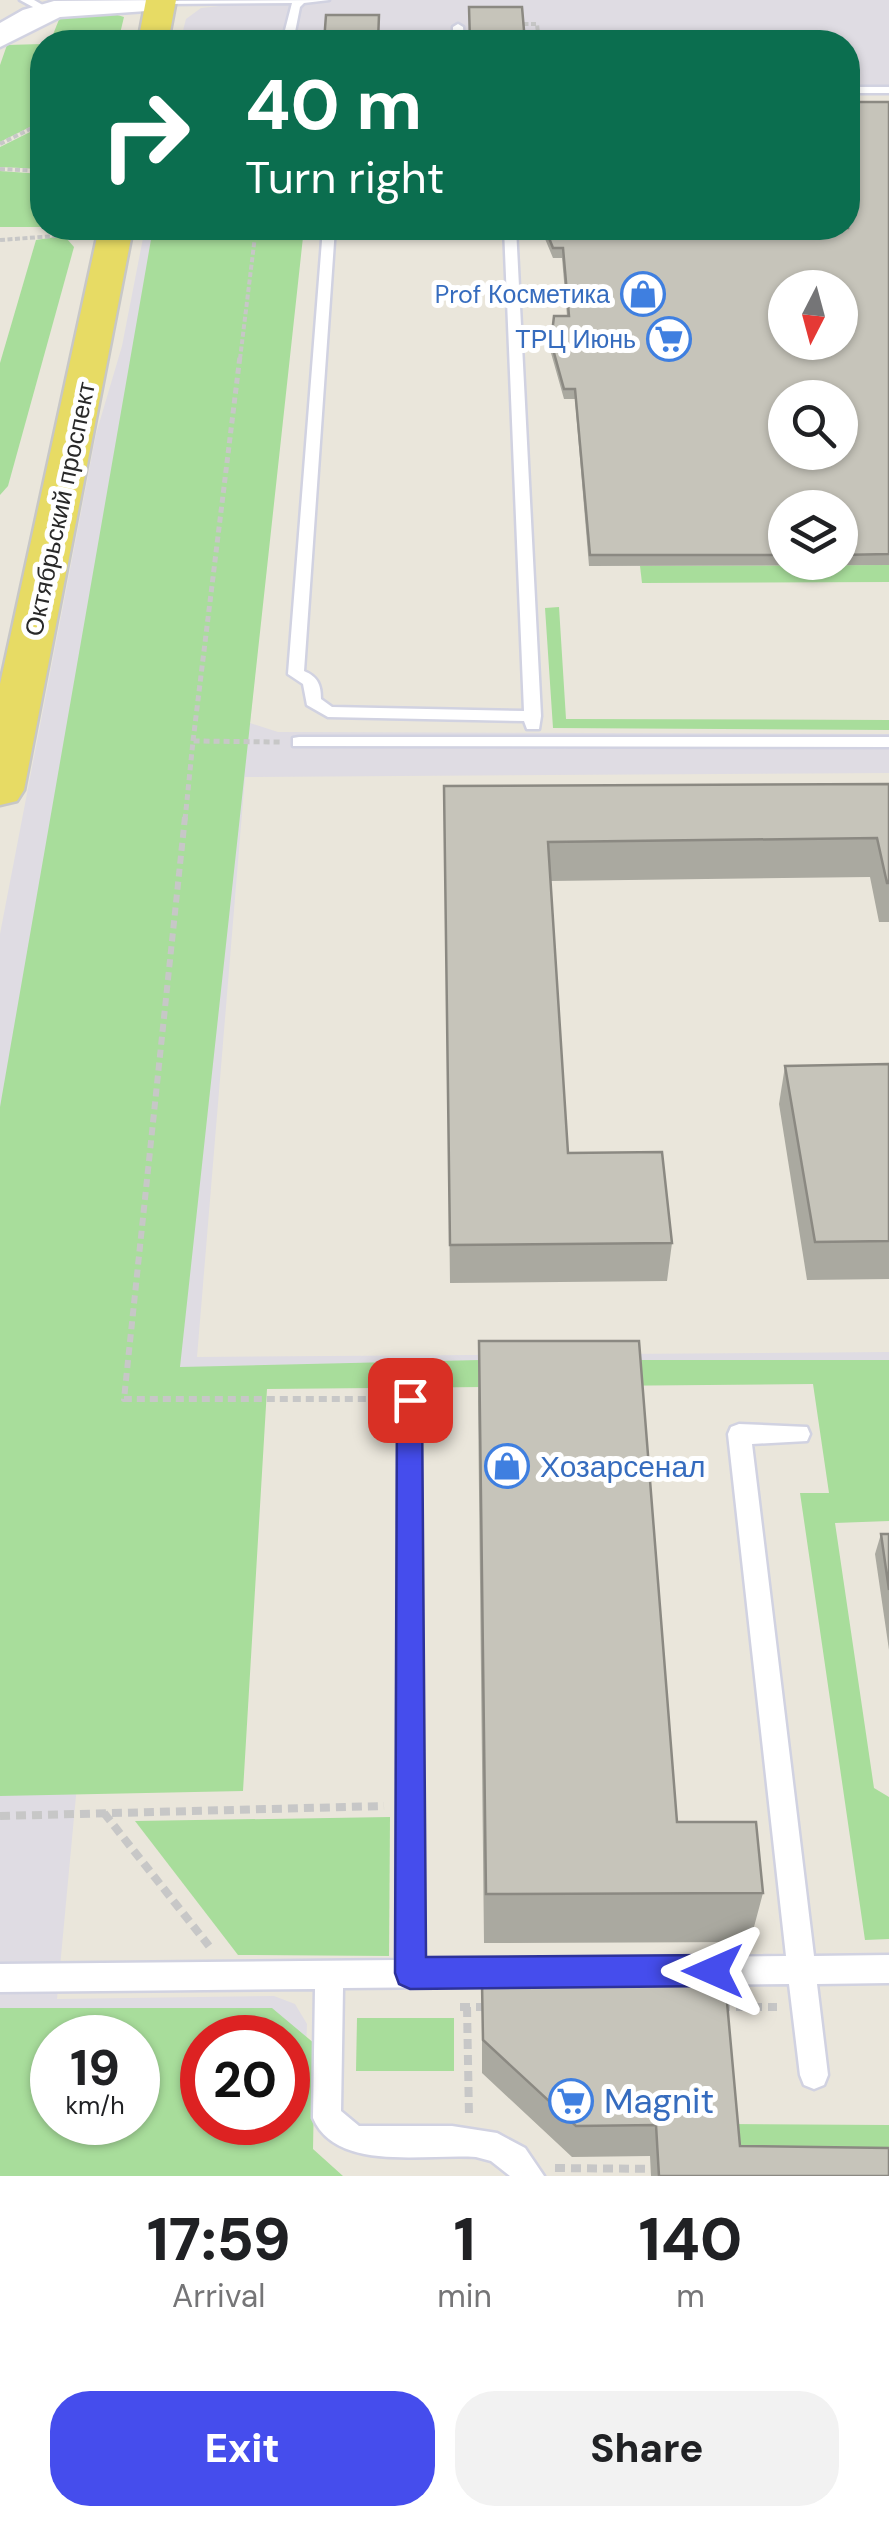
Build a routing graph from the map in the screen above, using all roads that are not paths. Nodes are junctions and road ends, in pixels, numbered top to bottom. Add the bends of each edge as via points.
1 (161, 0) edge
2 (301, 0) edge
3 (324, 0) edge
4 (36, 5) edge
5 (458, 27) dead end
6 (155, 30) edge
7 (290, 30) edge
8 (458, 30) edge
9 (0, 38) edge
10 (860, 90) edge
11 (889, 90) edge
12 (100, 240) edge
13 (329, 240) edge
14 (511, 240) edge
15 (533, 716) junction
16 (6, 733) edge
17 (299, 742) road end
18 (889, 742) edge
19 (534, 743) junction
20 (0, 790) edge
21 (410, 1400) road end
22 (799, 1434) dead end
23 (889, 1969) edge
24 (801, 1970) junction
25 (410, 1973) junction
26 (329, 1974) junction
27 (0, 1978) edge
28 (814, 2075) dead end
29 (527, 2172) edge

1 - 2 lane
1 - 4 street
1 - 6 main road
2 - 3 lane
2 - 7 lane
4 - 9 street
5 - 8 lane
10 - 11 lane
12 - 16 main road, Октябрьский проспект via 78,425
13 - 15 lane via 296,674 309,678 313,701 328,712
14 - 15 lane
15 - 19 lane
16 - 20 main road, Октябрьский проспект
17 - 19 lane
18 - 19 lane
21 - 25 lane
22 - 24 lane via 739,1434
23 - 24 lane
24 - 25 lane
24 - 28 lane
25 - 26 lane
26 - 27 lane
26 - 29 lane via 327,2118 355,2140 492,2144

